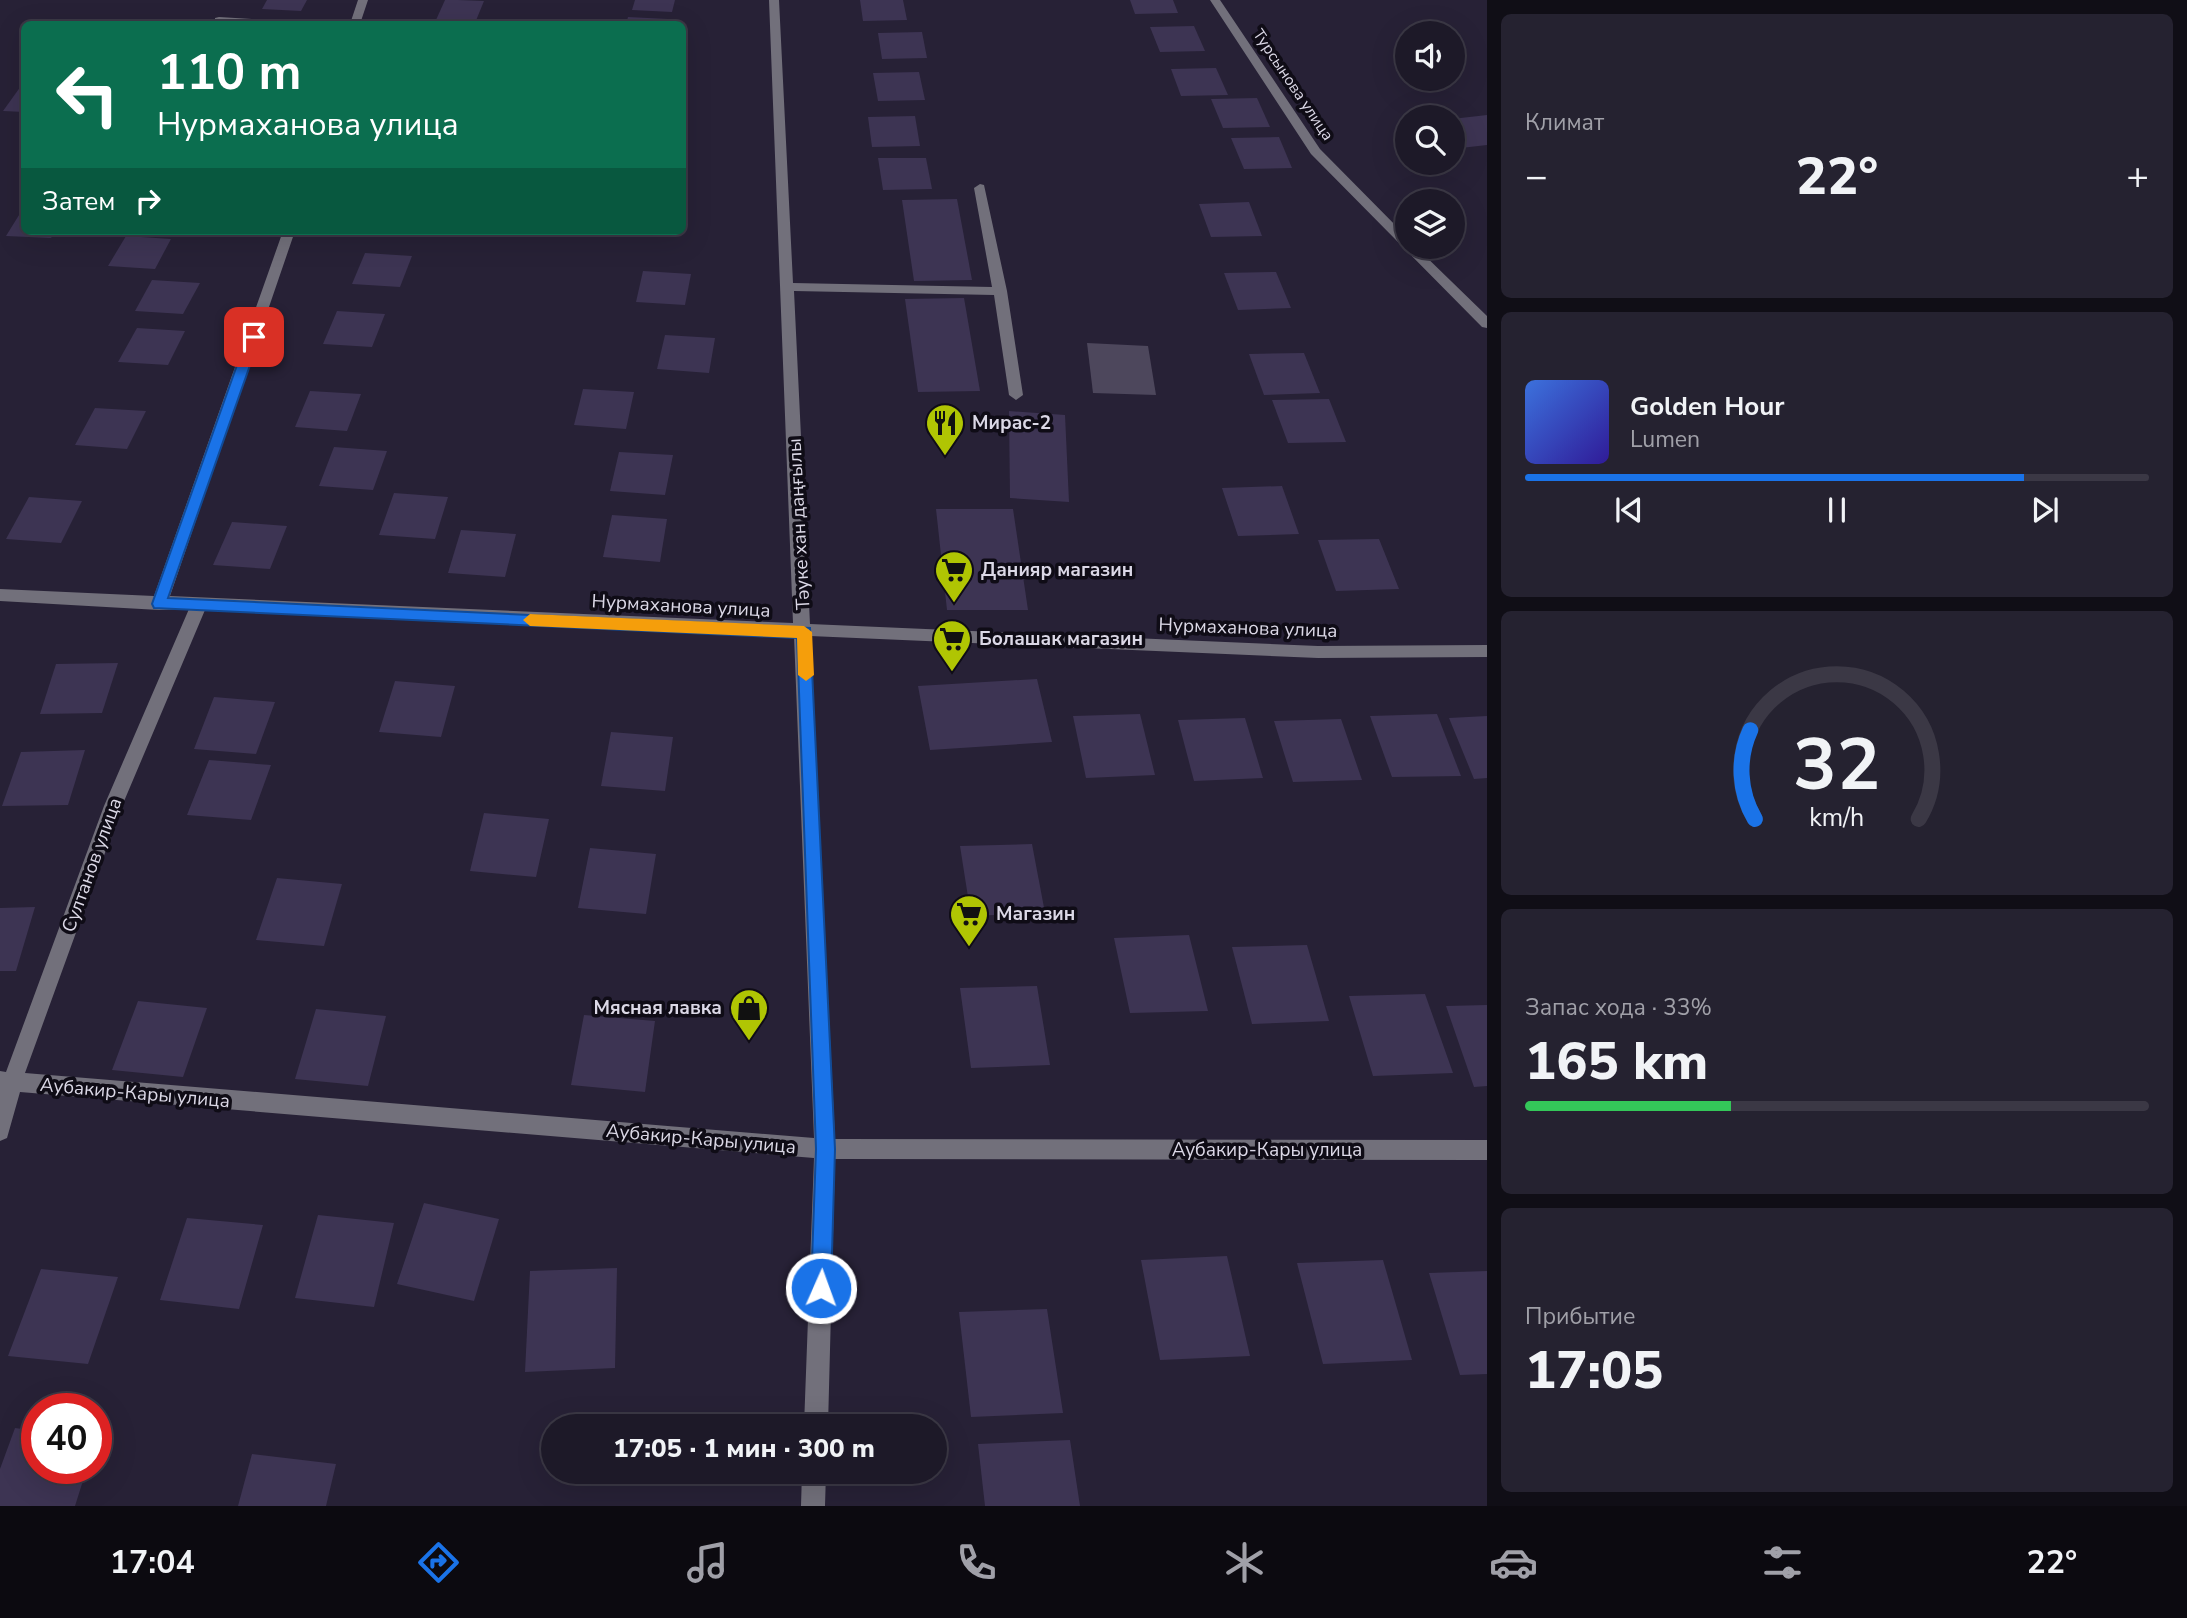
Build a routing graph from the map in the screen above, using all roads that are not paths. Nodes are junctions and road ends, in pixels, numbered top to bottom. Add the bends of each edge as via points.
1 (363, 0) edge
2 (775, 0) edge
3 (1215, 0) edge
4 (219, 20) dead end
5 (236, 21) edge
6 (356, 21) edge
7 (980, 188) dead end
8 (1395, 233) edge
9 (288, 235) edge
10 (1421, 259) edge
11 (788, 287) junction
12 (1000, 290) junction
13 (1487, 324) edge
14 (1016, 395) dead end
15 (0, 595) edge
16 (159, 604) junction
17 (199, 605) junction
18 (804, 632) junction
19 (1487, 651) edge
20 (6, 1082) edge
21 (0, 1131) edge
22 (825, 1149) junction
23 (1487, 1150) edge
24 (816, 1414) edge
25 (814, 1484) edge
26 (813, 1506) edge

1 - 6 street
2 - 11 street, Тәуке хан даңғылы
3 - 8 street, Турсынова улица via 1315,151
4 - 5 street
7 - 12 street
9 - 16 street
10 - 13 street, Турсынова улица
11 - 12 street
11 - 18 street, Тәуке хан даңғылы
12 - 14 street
15 - 16 street, Нурмаханова улица
16 - 17 street, Нурмаханова улица
17 - 18 street, Нурмаханова улица
17 - 20 street, Султанов улица via 113,806
18 - 19 street, Нурмаханова улица via 1318,652
18 - 22 street, Тәуке хан даңғылы
20 - 21 street, Султанов улица
20 - 22 street, Аубакир-Кары улица
22 - 23 street, Аубакир-Кары улица
22 - 24 street, Тәуке хан даңғылы
25 - 26 street

